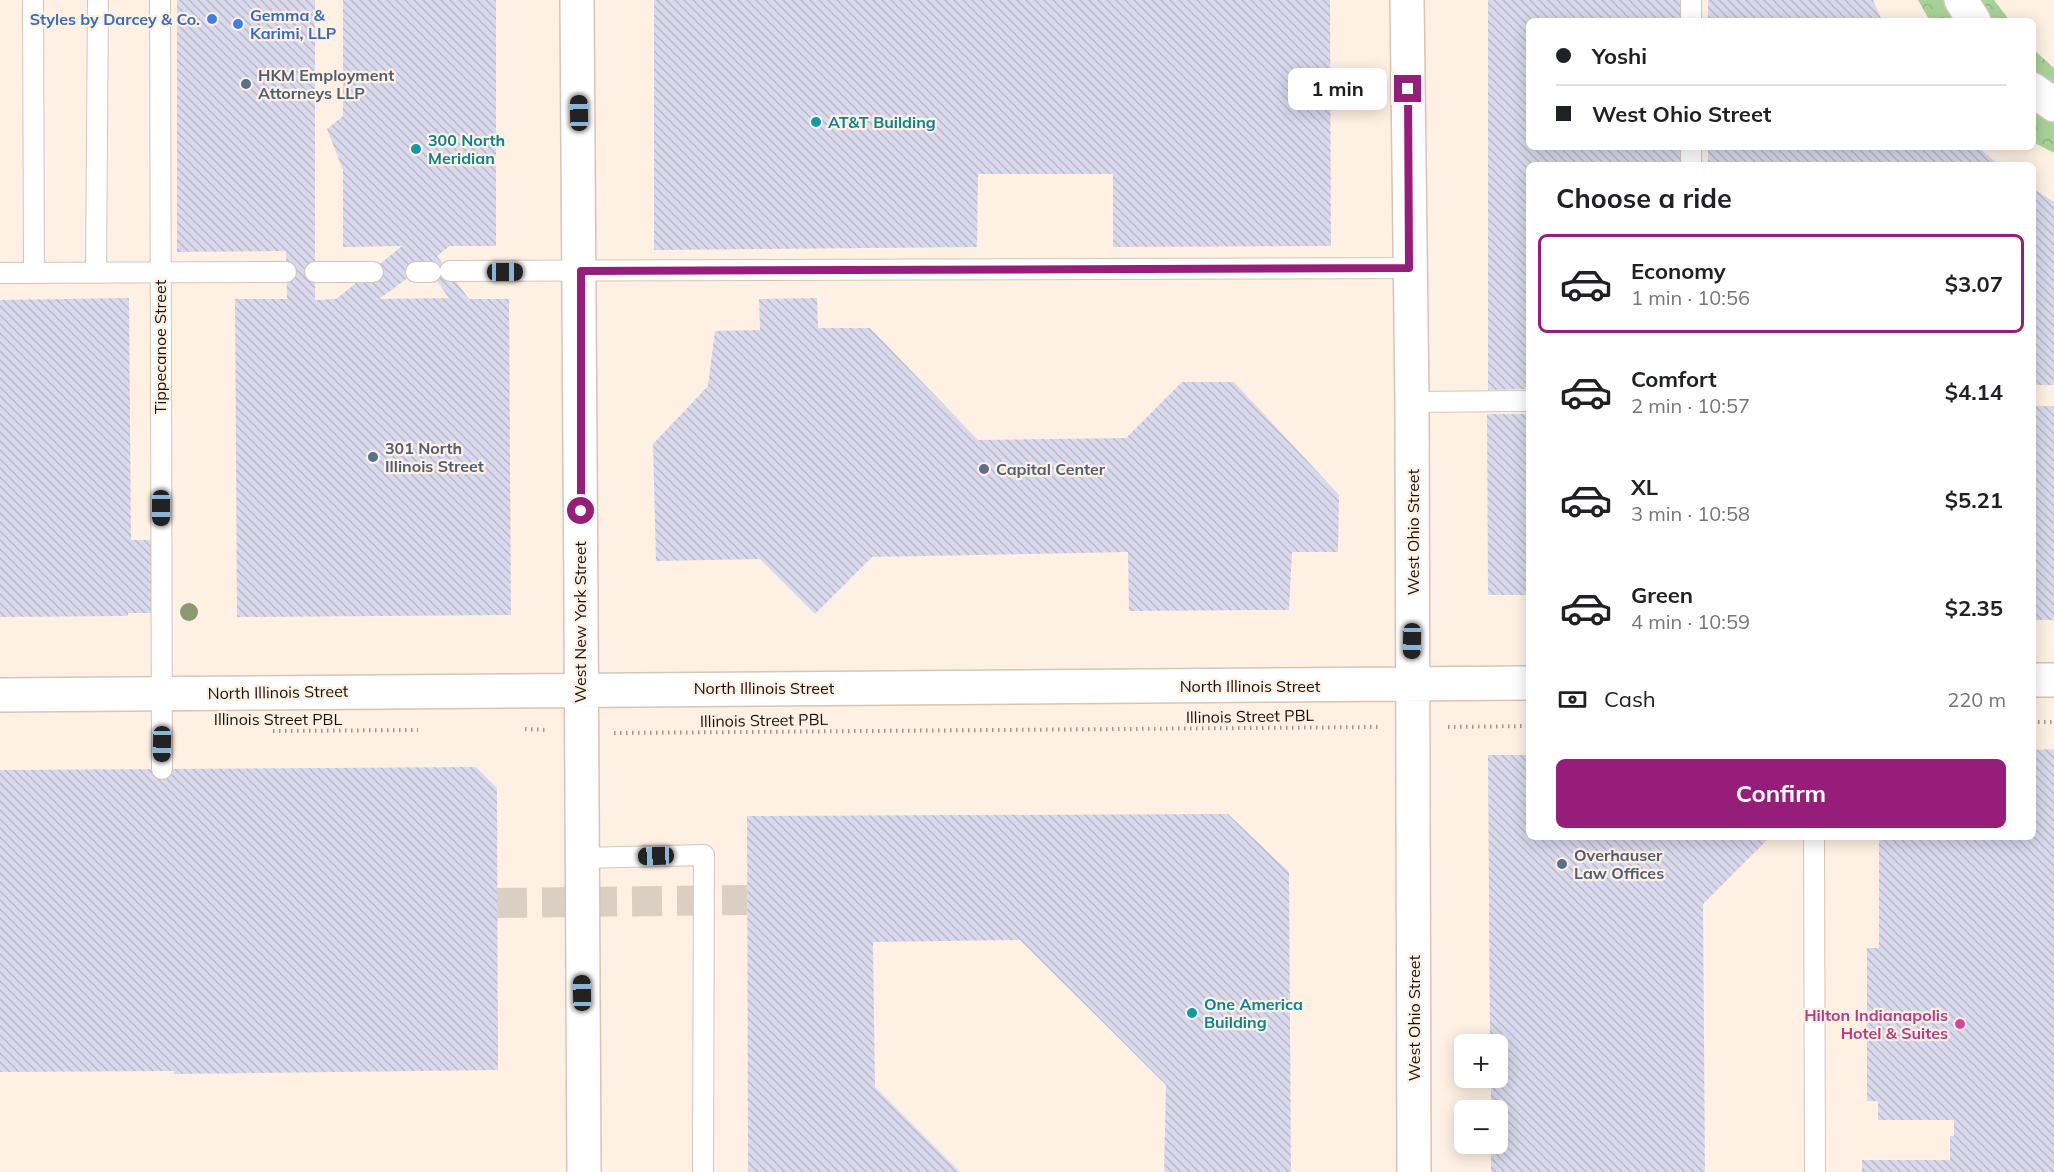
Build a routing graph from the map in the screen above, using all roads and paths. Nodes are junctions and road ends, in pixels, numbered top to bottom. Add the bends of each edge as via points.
1 (33, 0) edge
2 (98, 0) edge
3 (160, 0) edge
4 (577, 0) edge
5 (1407, 0) edge
6 (1691, 0) edge
7 (1961, 0) edge
8 (1691, 18) edge
9 (1972, 18) edge
10 (2036, 92) edge
11 (2054, 105) edge
12 (1409, 268) junction
13 (581, 271) junction
14 (160, 272) junction
15 (286, 272) dead end
16 (315, 272) dead end
17 (373, 272) dead end
18 (432, 272) dead end
19 (0, 273) edge
20 (34, 273) junction
21 (96, 273) junction
22 (1526, 401) edge
23 (1412, 402) junction
24 (2036, 680) edge
25 (2054, 680) edge
26 (1526, 682) edge
27 (1412, 684) junction
28 (580, 689) junction
29 (0, 694) edge
30 (162, 694) junction
31 (2036, 722) edge
32 (2054, 722) edge
33 (1526, 726) edge
34 (523, 728) dead end
35 (1412, 728) junction
36 (430, 729) dead end
37 (267, 731) dead end
38 (580, 732) junction
39 (162, 769) dead end
40 (1814, 840) edge
41 (580, 858) junction
42 (584, 1172) edge
43 (703, 1172) edge
44 (1414, 1172) edge
45 (1815, 1172) edge

1 - 20 lane
2 - 21 lane
3 - 14 lane, Tippecanoe Street
4 - 13 main road, West New York Street
5 - 12 main road, West Ohio Street
6 - 8 lane
7 - 9 main road
10 - 11 main road
12 - 13 lane
12 - 23 main road, West Ohio Street
13 - 18 lane
13 - 28 main road, West New York Street
14 - 15 lane
14 - 21 lane
14 - 30 lane, Tippecanoe Street
16 - 17 lane
19 - 20 lane
20 - 21 lane
22 - 23 lane
23 - 27 main road, West Ohio Street
24 - 25 main road
26 - 27 main road, North Illinois Street
27 - 28 main road, North Illinois Street
27 - 35 main road, West Ohio Street
28 - 30 main road, North Illinois Street
28 - 38 main road, West New York Street
29 - 30 main road, North Illinois Street
30 - 39 lane, Tippecanoe Street
31 - 32 path
33 - 35 path, Illinois Street PBL
34 - 38 path, Illinois Street PBL
35 - 38 path, Illinois Street PBL
35 - 44 main road, West Ohio Street
36 - 37 path, Illinois Street PBL
38 - 41 main road, West New York Street
40 - 45 lane
41 - 42 main road, West New York Street
41 - 43 lane via 704,855

